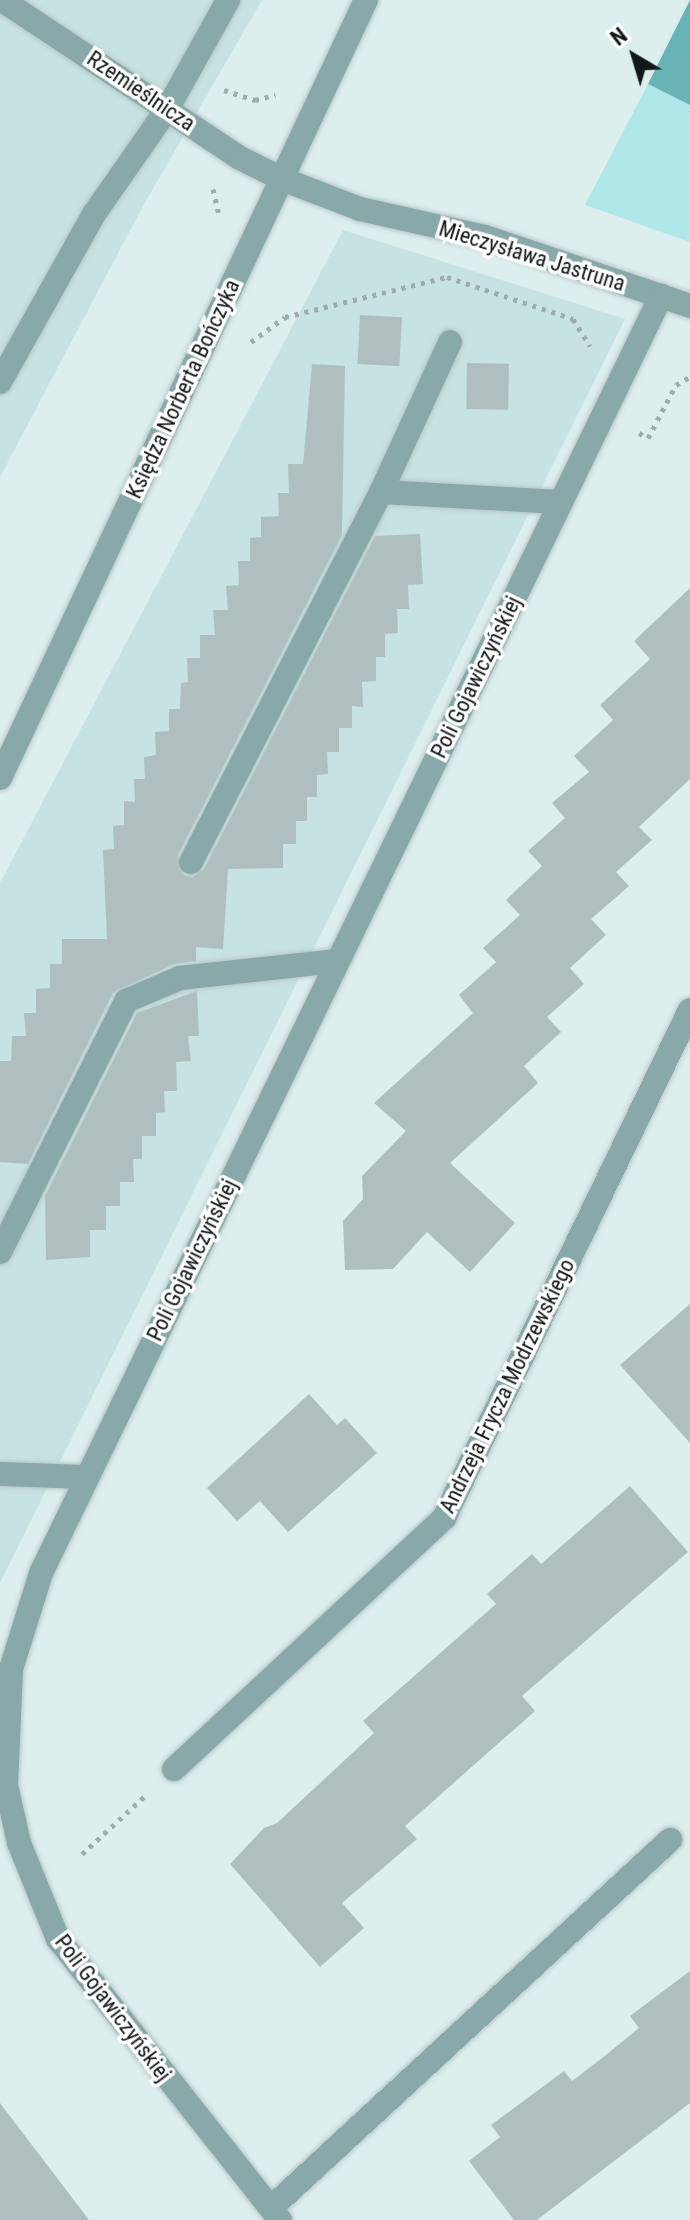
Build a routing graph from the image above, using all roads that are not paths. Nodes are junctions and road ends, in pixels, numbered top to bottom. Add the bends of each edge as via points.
1 (2, 0) edge
2 (228, 0) edge
3 (366, 0) edge
4 (168, 108) junction
5 (282, 179) junction
6 (661, 296) junction
7 (690, 306) edge
8 (450, 342) dead end
9 (0, 382) edge
10 (381, 492) junction
11 (561, 502) junction
12 (0, 778) edge
13 (191, 862) dead end
14 (337, 961) junction
15 (690, 1010) edge
16 (0, 1252) edge
17 (0, 1474) edge
18 (87, 1477) junction
19 (174, 1769) road end
20 (670, 1840) dead end
21 (276, 2214) edge

1 - 4 street, Rzemieślnicza
2 - 4 street
3 - 5 street, Księdza Norberta Bończyka
4 - 5 street, Rzemieślnicza via 240,158
4 - 9 street via 94,214
5 - 6 street, Mieczysława Jastruna via 360,209 485,237
5 - 12 street, Księdza Norberta Bończyka
6 - 7 street, Mieczysława Jastruna
6 - 11 street, Poli Gojawiczyńskiej
8 - 10 street
10 - 11 street
10 - 13 street
11 - 14 street, Poli Gojawiczyńskiej
14 - 16 street via 180,978 126,1001
14 - 18 street, Poli Gojawiczyńskiej
15 - 19 street, Andrzeja Frycza Modrzewskiego via 444,1518
17 - 18 street
18 - 21 street, Poli Gojawiczyńskiej via 41,1573 11,1669 6,1785 19,1843 67,1952
20 - 21 street, Poli Gojawiczyńskiej

